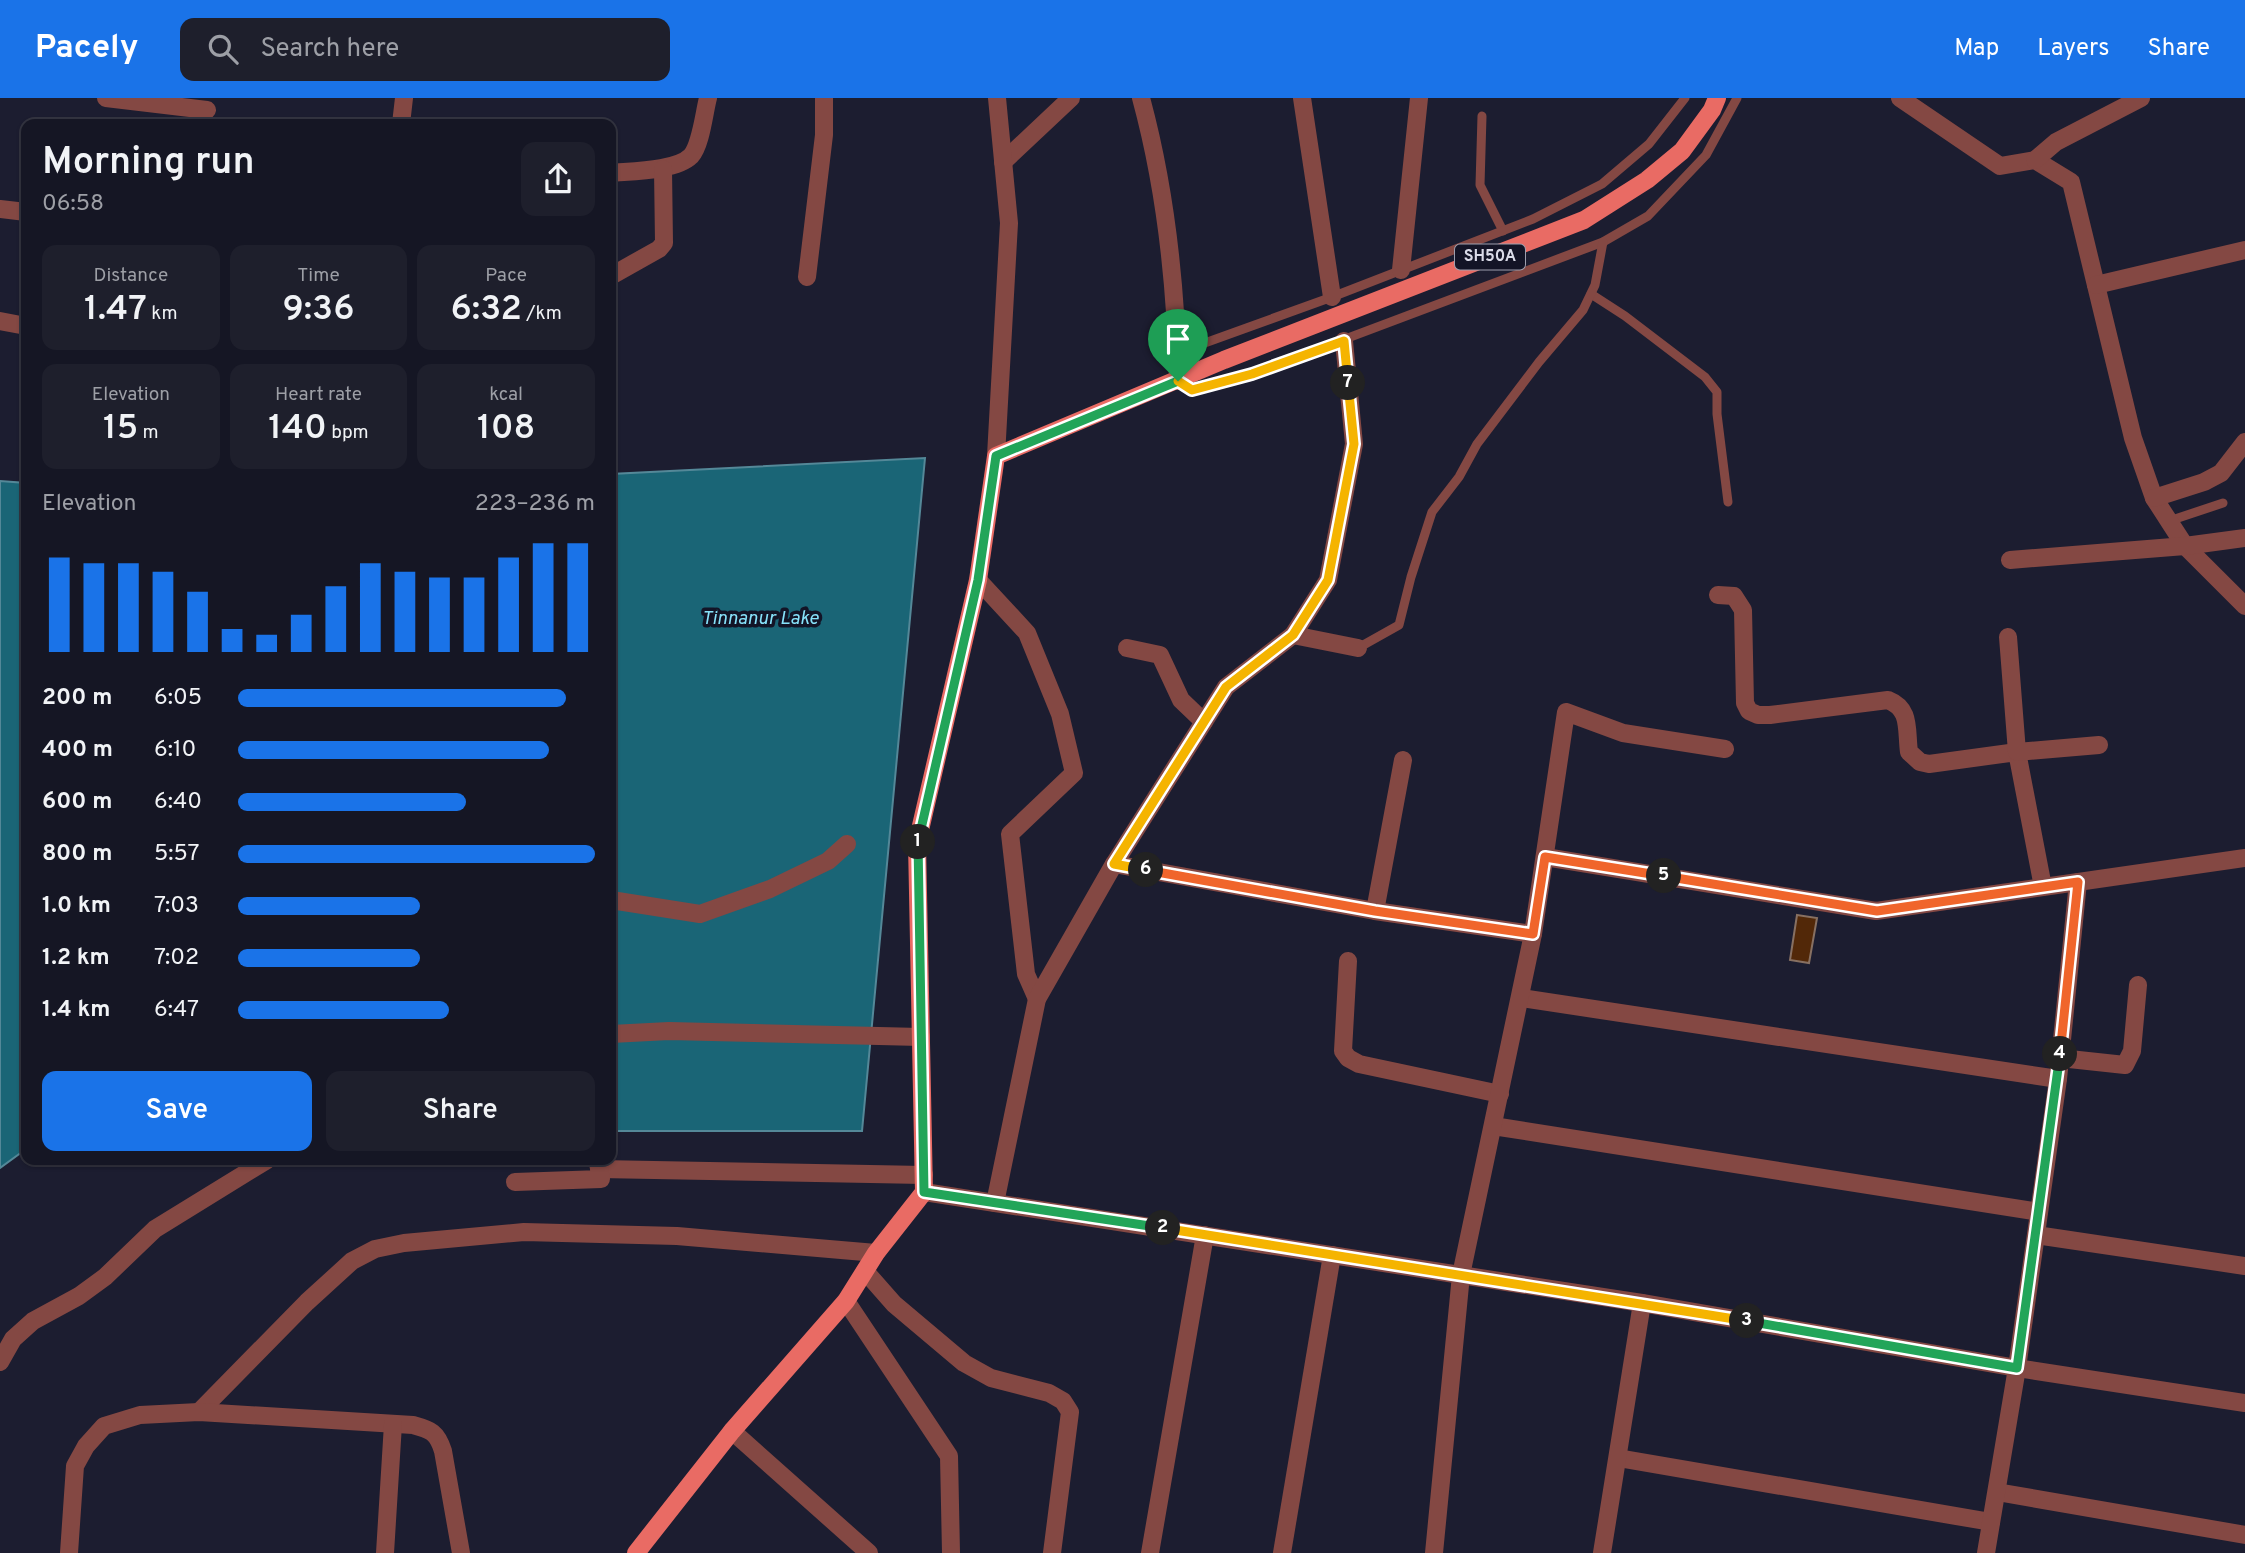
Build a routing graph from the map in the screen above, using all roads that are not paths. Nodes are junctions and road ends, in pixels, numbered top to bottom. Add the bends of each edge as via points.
1 (106, 98) edge
2 (404, 98) edge
3 (708, 98) edge
4 (824, 98) edge
5 (997, 98) edge
6 (1071, 98) edge
7 (1141, 98) edge
8 (1302, 98) edge
9 (1419, 98) edge
10 (1685, 98) edge
11 (1717, 98) edge
12 (1737, 98) edge
13 (1900, 98) edge
14 (2141, 98) edge
15 (206, 111) edge
16 (1482, 116) dead end
17 (402, 119) edge
18 (2035, 160) junction
19 (1003, 162) junction
20 (663, 169) junction
21 (616, 173) edge
22 (0, 209) edge
23 (21, 211) edge
24 (1503, 231) junction
25 (1603, 242) junction
26 (2245, 250) edge
27 (1401, 270) junction
28 (616, 273) edge
29 (807, 277) dead end
30 (2096, 285) junction
31 (1591, 294) junction
32 (1332, 297) junction
33 (0, 321) edge
34 (21, 325) edge
35 (1344, 341) junction
36 (1177, 352) junction
37 (1178, 381) junction
38 (2245, 442) edge
39 (996, 456) junction
40 (2154, 498) junction
41 (1728, 502) dead end
42 (2223, 503) dead end
43 (2169, 521) junction
44 (2245, 538) edge
45 (2185, 547) junction
46 (2010, 560) dead end
47 (978, 580) junction
48 (1718, 595) dead end
49 (2245, 606) edge
50 (1293, 635) junction
51 (2008, 637) dead end
52 (1127, 648) dead end
53 (1358, 648) joint
54 (1204, 722) junction
55 (2099, 745) dead end
56 (1725, 749) dead end
57 (2017, 752) junction
58 (1403, 760) dead end
59 (847, 844) dead end
60 (1545, 857) junction
61 (2245, 858) edge
62 (1114, 864) junction
63 (2078, 882) junction
64 (2043, 887) junction
65 (616, 901) edge
66 (1375, 911) junction
67 (1533, 934) junction
68 (1348, 961) dead end
69 (2138, 985) dead end
70 (1521, 998) junction
71 (1037, 999) junction
72 (616, 1034) edge
73 (921, 1037) junction
74 (2060, 1058) junction
75 (2058, 1079) junction
76 (1500, 1094) junction
77 (1493, 1126) junction
78 (259, 1165) edge
79 (598, 1165) edge
80 (515, 1182) dead end
81 (924, 1184) junction
82 (995, 1203) junction
83 (2039, 1212) junction
84 (1205, 1235) junction
85 (2036, 1235) junction
86 (876, 1253) junction
87 (1332, 1255) junction
88 (2245, 1266) edge
89 (865, 1271) junction
90 (1461, 1275) junction
91 (846, 1301) junction
92 (1642, 1303) junction
93 (0, 1362) edge
94 (2017, 1368) junction
95 (2245, 1403) edge
96 (199, 1412) junction
97 (393, 1424) junction
98 (732, 1431) junction
99 (1618, 1458) junction
100 (1997, 1492) junction
101 (1991, 1522) junction
102 (2245, 1535) edge
103 (1153, 1552) edge
104 (69, 1553) edge
105 (385, 1553) edge
106 (461, 1553) edge
107 (636, 1553) edge
108 (869, 1553) edge
109 (951, 1553) edge
110 (1052, 1553) edge
111 (1282, 1553) edge
112 (1434, 1553) edge
113 (1602, 1553) edge
114 (1986, 1553) edge

1 - 15 street
2 - 17 street
3 - 20 street via 690,157
4 - 29 street
5 - 19 street
6 - 19 street
7 - 36 street via 1163,198
8 - 32 street
9 - 27 street
10 - 24 lane via 1648,144 1602,184
11 - 37 main road, SH50A via 1682,151 1647,180 1584,220
12 - 25 lane via 1706,155 1648,216
13 - 18 street via 2000,166
14 - 18 street via 2056,142
16 - 24 lane via 1480,185
18 - 30 street via 2071,182
19 - 39 street via 1009,223
20 - 21 street
20 - 28 street via 664,243
22 - 23 street
24 - 27 lane
25 - 31 lane
25 - 35 lane
26 - 30 street
27 - 32 lane
30 - 40 street via 2133,438
31 - 41 lane via 1705,377 1717,392
31 - 53 lane via 1477,444 1432,512 1399,625
32 - 36 lane
33 - 34 street
35 - 37 lane via 1192,390
35 - 50 street via 1354,444 1328,580
36 - 37 street
37 - 39 main road, SH50A
38 - 40 street via 2221,473
39 - 47 main road
40 - 43 street
42 - 43 lane
43 - 45 street
44 - 45 street
45 - 46 street
45 - 49 street
47 - 71 street via 1027,633 1060,714 1074,773 1010,834 1026,974
47 - 73 main road via 917,844
48 - 57 street via 1734,596 1743,610 1745,703 1749,711 1770,715 1888,699 1904,710 1909,752 1920,762
50 - 53 street
50 - 54 street via 1226,687
51 - 57 street
52 - 54 street via 1160,655 1181,700
54 - 62 street
55 - 57 street
56 - 60 street via 1623,733 1566,712
57 - 64 street
58 - 66 street
59 - 65 street via 828,862 782,884 700,914
60 - 64 street via 1877,911
60 - 67 street
61 - 63 street
62 - 66 street
62 - 71 street
63 - 64 street
63 - 74 street
66 - 67 street
67 - 70 street
68 - 76 street via 1343,1052 1348,1058
69 - 74 street via 2132,1051 2125,1065
70 - 75 street
70 - 76 street
71 - 82 street
72 - 73 street
73 - 81 main road
74 - 75 street
75 - 83 street
76 - 77 street
77 - 83 street
77 - 90 street
78 - 93 street via 155,1229 105,1277 33,1321 13,1339
79 - 80 street via 601,1179
79 - 81 street
81 - 82 street
81 - 86 main road
82 - 84 street
83 - 85 street
84 - 87 street
84 - 103 street
85 - 88 street
85 - 94 street
86 - 89 main road
86 - 96 street via 677,1236 524,1232 404,1242 375,1249 352,1262
87 - 90 street
87 - 111 street
89 - 91 main road
89 - 110 street via 894,1304 964,1363 991,1378 1063,1401 1070,1412
90 - 92 street
90 - 112 street
91 - 98 main road
91 - 109 street via 949,1456
92 - 94 street
92 - 99 street
94 - 95 street
94 - 100 street
96 - 97 street
96 - 104 street via 140,1415 104,1426 75,1466
97 - 105 street
97 - 106 street via 429,1429 439,1438
98 - 107 main road
98 - 108 street
99 - 101 street
99 - 113 street
100 - 101 street
100 - 102 street
101 - 114 street

